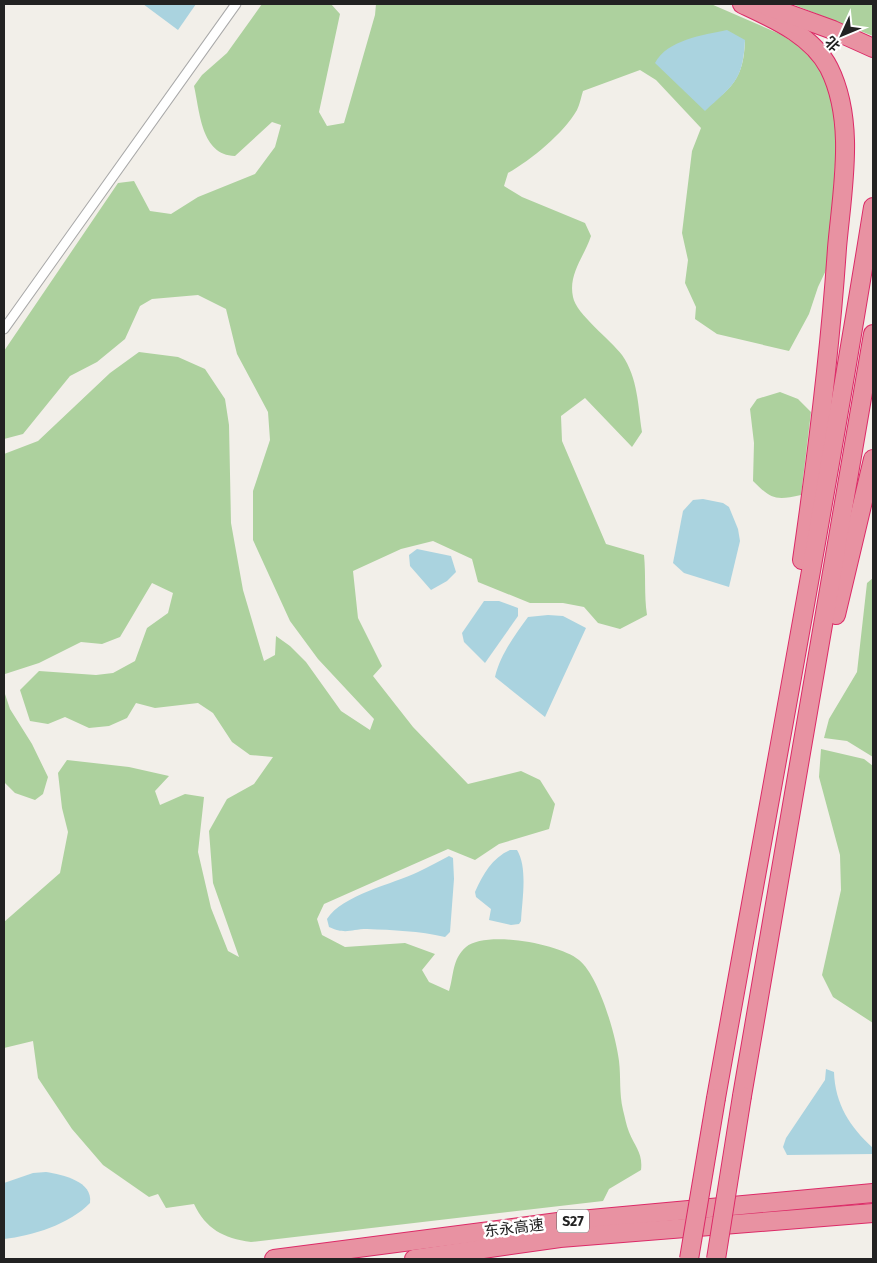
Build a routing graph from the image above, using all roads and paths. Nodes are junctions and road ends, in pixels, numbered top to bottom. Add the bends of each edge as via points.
1 (236, 4) edge
2 (742, 4) edge
3 (761, 4) edge
4 (873, 48) edge
5 (873, 207) edge
6 (4, 329) edge
7 (873, 334) edge
8 (873, 459) edge
9 (774, 772) junction
10 (792, 805) junction
11 (873, 1193) edge
12 (873, 1213) edge
13 (274, 1259) edge
14 (414, 1259) edge
15 (689, 1259) edge
16 (716, 1259) edge

1 - 6 street
2 - 9 highway via 800,35 817,51 838,92 845,151 831,335
3 - 4 highway
5 - 9 highway via 828,485
7 - 10 highway
8 - 10 highway
9 - 15 highway, bridge
10 - 16 highway, bridge
11 - 13 highway, 东永高速 / S27 via 558,1222
12 - 14 highway, 东永高速 / S27 via 560,1238

